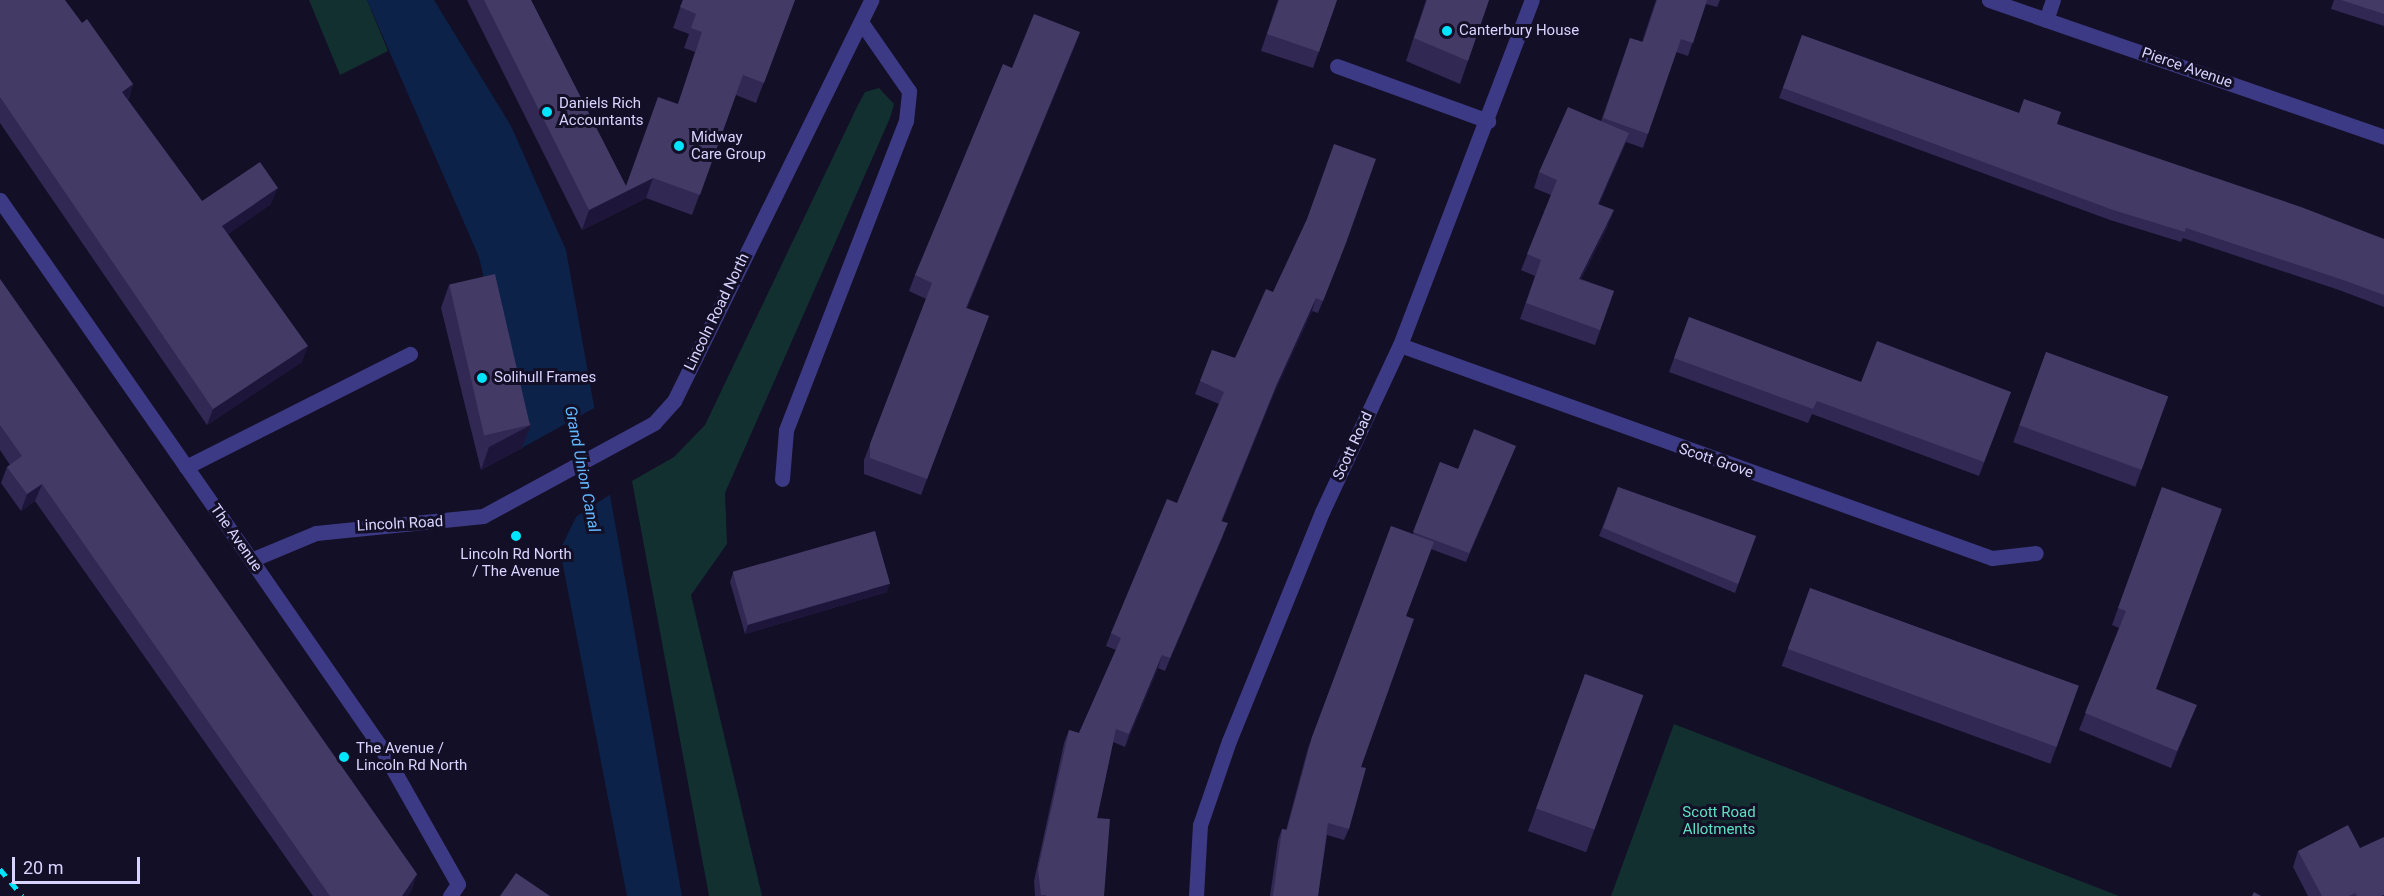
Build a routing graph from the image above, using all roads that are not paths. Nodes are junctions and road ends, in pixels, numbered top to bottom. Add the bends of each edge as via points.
1 (871, 0) edge
2 (1532, 0) edge
3 (1989, 0) edge
4 (2053, 0) edge
5 (2046, 20) junction
6 (861, 22) junction
7 (1337, 66) dead end
8 (1488, 121) junction
9 (2384, 137) edge
10 (0, 201) edge
11 (1400, 345) junction
12 (410, 354) dead end
13 (186, 467) junction
14 (782, 479) dead end
15 (483, 516) joint
16 (2036, 554) dead end
17 (251, 560) junction
18 (454, 890) edge
19 (1196, 896) edge

1 - 6 street, Lincoln Road North
2 - 8 street, Scott Road
3 - 5 street, Pierce Avenue
4 - 5 street
5 - 9 street, Pierce Avenue
6 - 14 street via 909,91 906,121 786,430
6 - 15 street, Lincoln Road North via 674,400 654,423
7 - 8 street
8 - 11 street, Scott Road
10 - 13 street, The Avenue
11 - 16 street, Scott Grove via 1992,558
11 - 19 street, Scott Road via 1322,512 1228,741 1200,825
12 - 13 street
13 - 17 street, The Avenue
15 - 17 street, Lincoln Road via 315,533
17 - 18 street, The Avenue via 380,746

